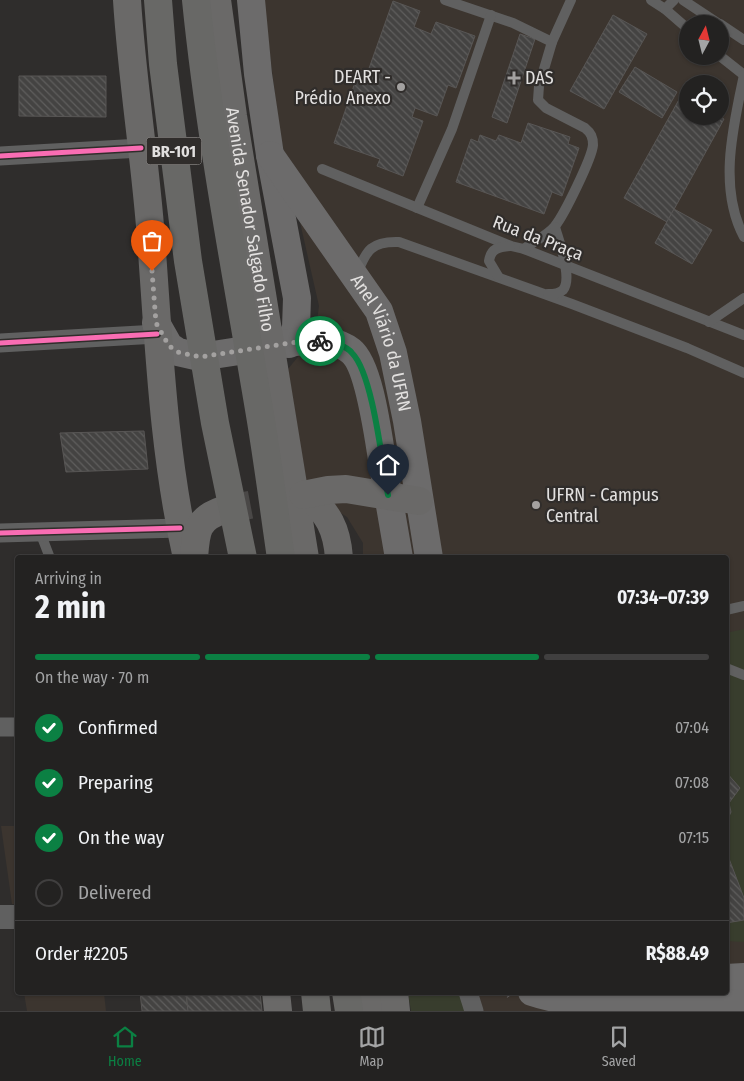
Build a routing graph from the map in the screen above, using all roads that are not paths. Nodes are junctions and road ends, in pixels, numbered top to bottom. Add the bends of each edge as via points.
1 (128, 0) edge
2 (158, 0) edge
3 (196, 0) edge
4 (217, 0) edge
5 (251, 0) edge
6 (445, 0) edge
7 (571, 0) edge
8 (651, 0) edge
9 (674, 0) edge
10 (682, 0) edge
11 (665, 9) junction
12 (491, 15) junction
13 (706, 15) edge
14 (679, 21) edge
15 (729, 30) edge
16 (744, 40) edge
17 (552, 42) junction
18 (729, 63) edge
19 (744, 75) edge
20 (141, 148) junction
21 (270, 155) junction
22 (0, 156) edge
23 (322, 169) dead end
24 (417, 208) junction
25 (555, 227) junction
26 (744, 238) edge
27 (512, 246) junction
28 (524, 249) junction
29 (566, 266) junction
30 (355, 277) junction
31 (499, 277) junction
32 (251, 293) junction
33 (546, 295) junction
34 (744, 298) edge
35 (709, 322) junction
36 (156, 328) junction
37 (744, 335) edge
38 (0, 343) edge
39 (286, 345) junction
40 (744, 373) edge
41 (271, 416) junction
42 (388, 495) junction
43 (419, 501) junction
44 (223, 510) tunnel mouth
45 (180, 528) junction
46 (40, 532) junction
47 (0, 533) edge
48 (49, 555) edge
49 (187, 555) edge
50 (194, 555) edge
51 (242, 555) edge
52 (281, 555) edge
53 (303, 555) edge
54 (339, 555) edge
55 (398, 555) edge
56 (428, 555) edge
57 (744, 606) edge
58 (729, 609) edge
59 (729, 669) edge
60 (744, 675) edge
61 (0, 727) edge
62 (15, 727) edge
63 (0, 917) edge
64 (15, 917) edge
65 (744, 977) edge
66 (729, 978) edge
67 (276, 995) edge
68 (315, 995) edge
69 (347, 995) edge
70 (370, 995) edge
71 (394, 995) edge
72 (469, 995) edge
73 (523, 995) edge
74 (744, 1002) edge
75 (278, 1011) edge
76 (318, 1011) edge
77 (350, 1011) edge
78 (373, 1011) edge
79 (396, 1011) edge
80 (474, 1011) edge

1 - 20 main road
2 - 51 highway, BR-101 via 188,262 215,423
3 - 32 highway, Avenida Senador Salgado Filho / BR-101 via 202,58
4 - 32 main road, Avenida Senador Salgado Filho via 232,106
5 - 21 main road
6 - 12 lane
7 - 17 lane
8 - 11 lane
9 - 11 lane
10 - 13 lane
11 - 14 lane
12 - 17 lane
12 - 24 lane via 452,129
15 - 16 lane
17 - 25 lane via 538,100 546,108 585,128 593,145 580,181
18 - 19 lane
19 - 26 lane via 733,133 730,172 731,201
20 - 22 street
20 - 36 main road
21 - 30 main road, Anel Viário da UFRN
21 - 39 main road via 297,298 296,328
23 - 24 lane, Rua da Praça
24 - 27 lane, Rua da Praça
25 - 28 lane
25 - 29 lane
27 - 28 lane, Rua da Praça
27 - 31 lane via 500,247 490,255 489,261
28 - 29 lane, Rua da Praça
29 - 33 lane via 562,291
29 - 35 lane, Rua da Praça
30 - 31 lane via 372,247 389,242 399,242
30 - 43 main road, Anel Viário da UFRN via 379,311 393,353
31 - 33 lane
32 - 41 highway, Avenida Senador Salgado Filho / BR-101
33 - 40 lane
34 - 35 lane
35 - 37 lane, Rua da Praça
36 - 38 street
36 - 39 main road, Anel Viário da UFRN via 169,346 188,356
36 - 45 main road via 166,435
39 - 42 main road, Anel Viário da UFRN via 303,341 330,342 352,352 359,362 370,394
41 - 52 highway, Avenida Senador Salgado Filho / BR-101
41 - 53 main road, Avenida Senador Salgado Filho
42 - 43 main road
42 - 54 main road via 346,489 305,494 330,520
42 - 55 main road, Anel Viário da UFRN
43 - 56 main road, Anel Viário da UFRN
44 - 50 main road via 202,522
45 - 46 street
45 - 49 main road
46 - 47 street
46 - 48 lane
57 - 58 lane
59 - 60 lane
61 - 62 street
63 - 64 street
65 - 66 main road
67 - 75 main road
68 - 76 highway
69 - 77 highway
70 - 78 main road
71 - 79 main road
72 - 80 street
73 - 74 main road via 592,1008

